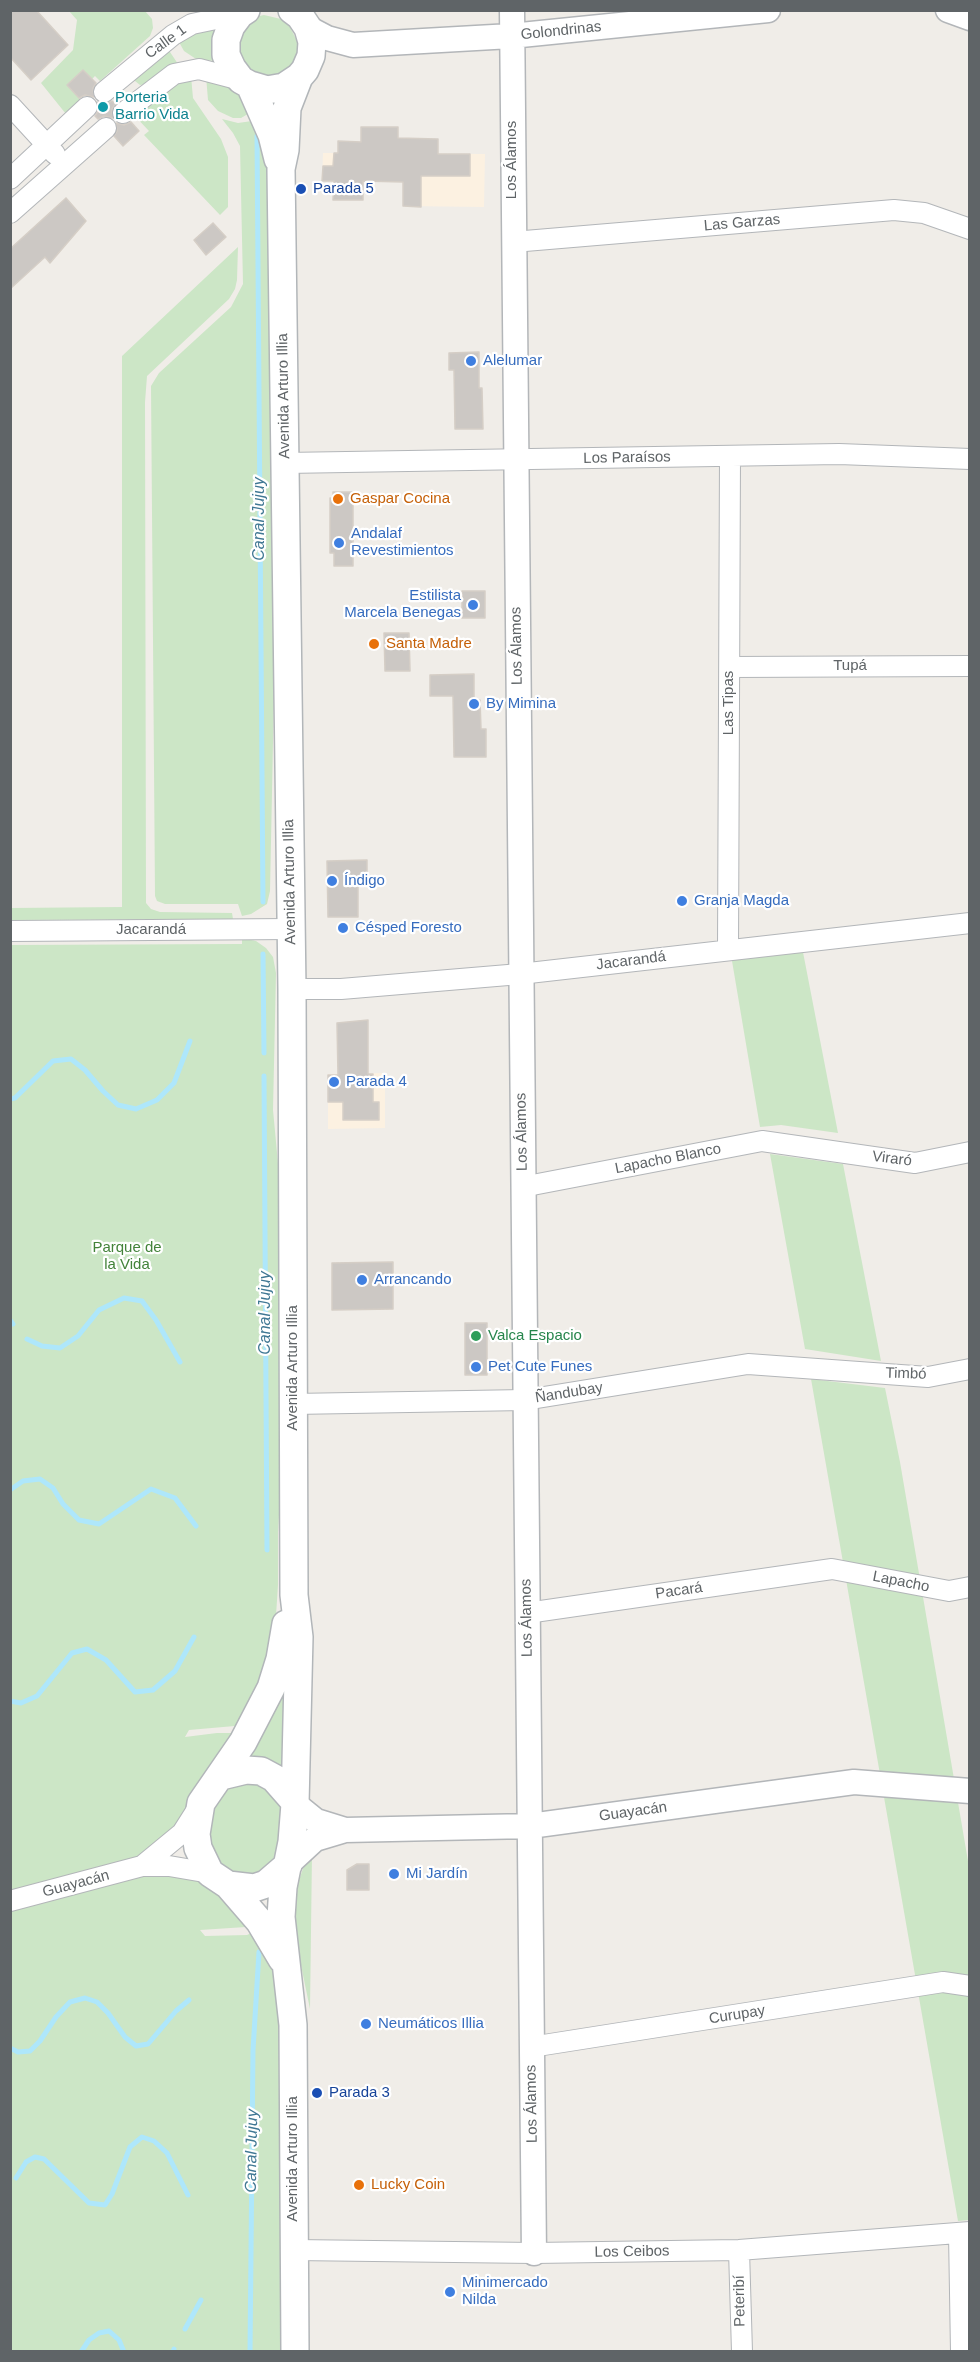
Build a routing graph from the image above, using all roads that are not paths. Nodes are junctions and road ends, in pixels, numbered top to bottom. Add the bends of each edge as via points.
1 (512, 10) edge
2 (768, 10) edge
3 (948, 10) edge
4 (243, 12) edge
5 (299, 16) edge
6 (969, 18) edge
7 (511, 36) junction
8 (353, 45) junction
9 (302, 74) junction
10 (119, 78) junction
11 (245, 82) junction
12 (104, 92) dead end
13 (10, 105) edge
14 (87, 107) dead end
15 (106, 128) dead end
16 (48, 146) junction
17 (64, 164) junction
18 (281, 169) junction
19 (10, 179) edge
20 (10, 213) edge
21 (969, 229) edge
22 (513, 242) junction
23 (730, 456) junction
24 (515, 459) junction
25 (969, 459) edge
26 (285, 463) junction
27 (969, 666) edge
28 (730, 667) junction
29 (969, 922) edge
30 (291, 929) junction
31 (10, 931) edge
32 (728, 950) junction
33 (520, 974) junction
34 (292, 989) junction
35 (814, 1148) joint
36 (969, 1152) edge
37 (522, 1187) junction
38 (969, 1369) edge
39 (842, 1370) joint
40 (525, 1400) junction
41 (293, 1404) junction
42 (832, 1569) joint
43 (969, 1587) edge
44 (294, 1594) junction
45 (527, 1613) junction
46 (221, 1776) junction
47 (969, 1791) edge
48 (201, 1803) junction
49 (295, 1803) junction
50 (530, 1826) junction
51 (345, 1830) junction
52 (289, 1864) junction
53 (142, 1866) junction
54 (219, 1879) junction
55 (10, 1901) edge
56 (286, 1968) junction
57 (969, 1986) edge
58 (531, 2047) junction
59 (964, 2233) edge
60 (294, 2250) junction
61 (739, 2250) junction
62 (534, 2253) junction
63 (295, 2352) edge
64 (742, 2352) edge
65 (961, 2352) edge

1 - 7 street, Los Álamos
2 - 7 street, Golondrinas
3 - 6 street
4 - 10 street, Calle 1 via 192,24
4 - 11 main road, Avenida Arturo Illia via 231,26 226,55
5 - 8 street, Golondrinas via 327,38
5 - 9 main road, Avenida Arturo Illia via 312,42 311,57
7 - 8 street, Golondrinas
7 - 22 street, Los Álamos
8 - 9 street, Golondrinas
9 - 11 main road via 284,87 267,90
9 - 18 main road, Avenida Arturo Illia via 287,108
10 - 11 street, Calle 1 via 131,107 174,74 194,69
10 - 12 street, Calle 1
11 - 18 main road, Avenida Arturo Illia via 272,135
13 - 16 street
14 - 16 street
15 - 17 street
16 - 17 street
16 - 19 street
17 - 20 street
18 - 26 main road, Avenida Arturo Illia
21 - 22 street, Las Garzas via 924,213 894,210
22 - 24 street, Los Álamos
23 - 24 street, Los Paraísos
23 - 25 street, Los Paraísos via 839,454
23 - 28 street, Las Tipas
24 - 26 street, Los Paraísos
24 - 33 street, Los Álamos
26 - 30 main road, Avenida Arturo Illia
27 - 28 street, Tupá
28 - 32 street, Las Tipas
29 - 32 street, Jacarandá
30 - 31 street, Jacarandá
30 - 34 main road, Avenida Arturo Illia
32 - 33 street, Jacarandá
33 - 34 street, Jacarandá via 341,989
33 - 37 street, Los Álamos
34 - 41 main road, Avenida Arturo Illia
35 - 36 street, Viraró via 915,1163
35 - 37 street, Lapacho Blanco via 762,1141
37 - 40 street, Los Álamos
38 - 39 street, Timbó via 928,1377
39 - 40 street, Ñandubay via 748,1364
40 - 41 street, Ñandubay
40 - 45 street, Los Álamos
41 - 44 main road, Avenida Arturo Illia
42 - 43 street, Lapacho via 949,1591
42 - 45 street, Pacará
44 - 46 main road, Avenida Arturo Illia via 271,1688
44 - 49 main road, Avenida Arturo Illia via 299,1637
45 - 50 street, Los Álamos
46 - 48 main road
46 - 49 main road via 261,1771 274,1778
47 - 50 street, Guayacán via 854,1782
48 - 53 street, Guayacán via 182,1833
48 - 54 main road via 198,1848
49 - 51 street, Guayacán via 316,1821
49 - 52 main road
50 - 51 street, Guayacán
50 - 58 street, Los Álamos
51 - 52 street, Guayacán via 315,1839
52 - 54 main road via 266,1884 254,1888
52 - 56 main road, Avenida Arturo Illia via 281,1917
53 - 54 street, Guayacán via 168,1866
53 - 55 street, Guayacán
54 - 56 main road, Avenida Arturo Illia via 260,1923
56 - 60 main road, Avenida Arturo Illia via 293,2025
57 - 58 street, Curupay via 943,1982
58 - 62 street, Los Álamos
59 - 61 street, Los Ceibos
59 - 65 street
60 - 62 street, Los Ceibos
60 - 63 main road, Avenida Arturo Illia
61 - 62 street, Los Ceibos
61 - 64 street, Peteribí

